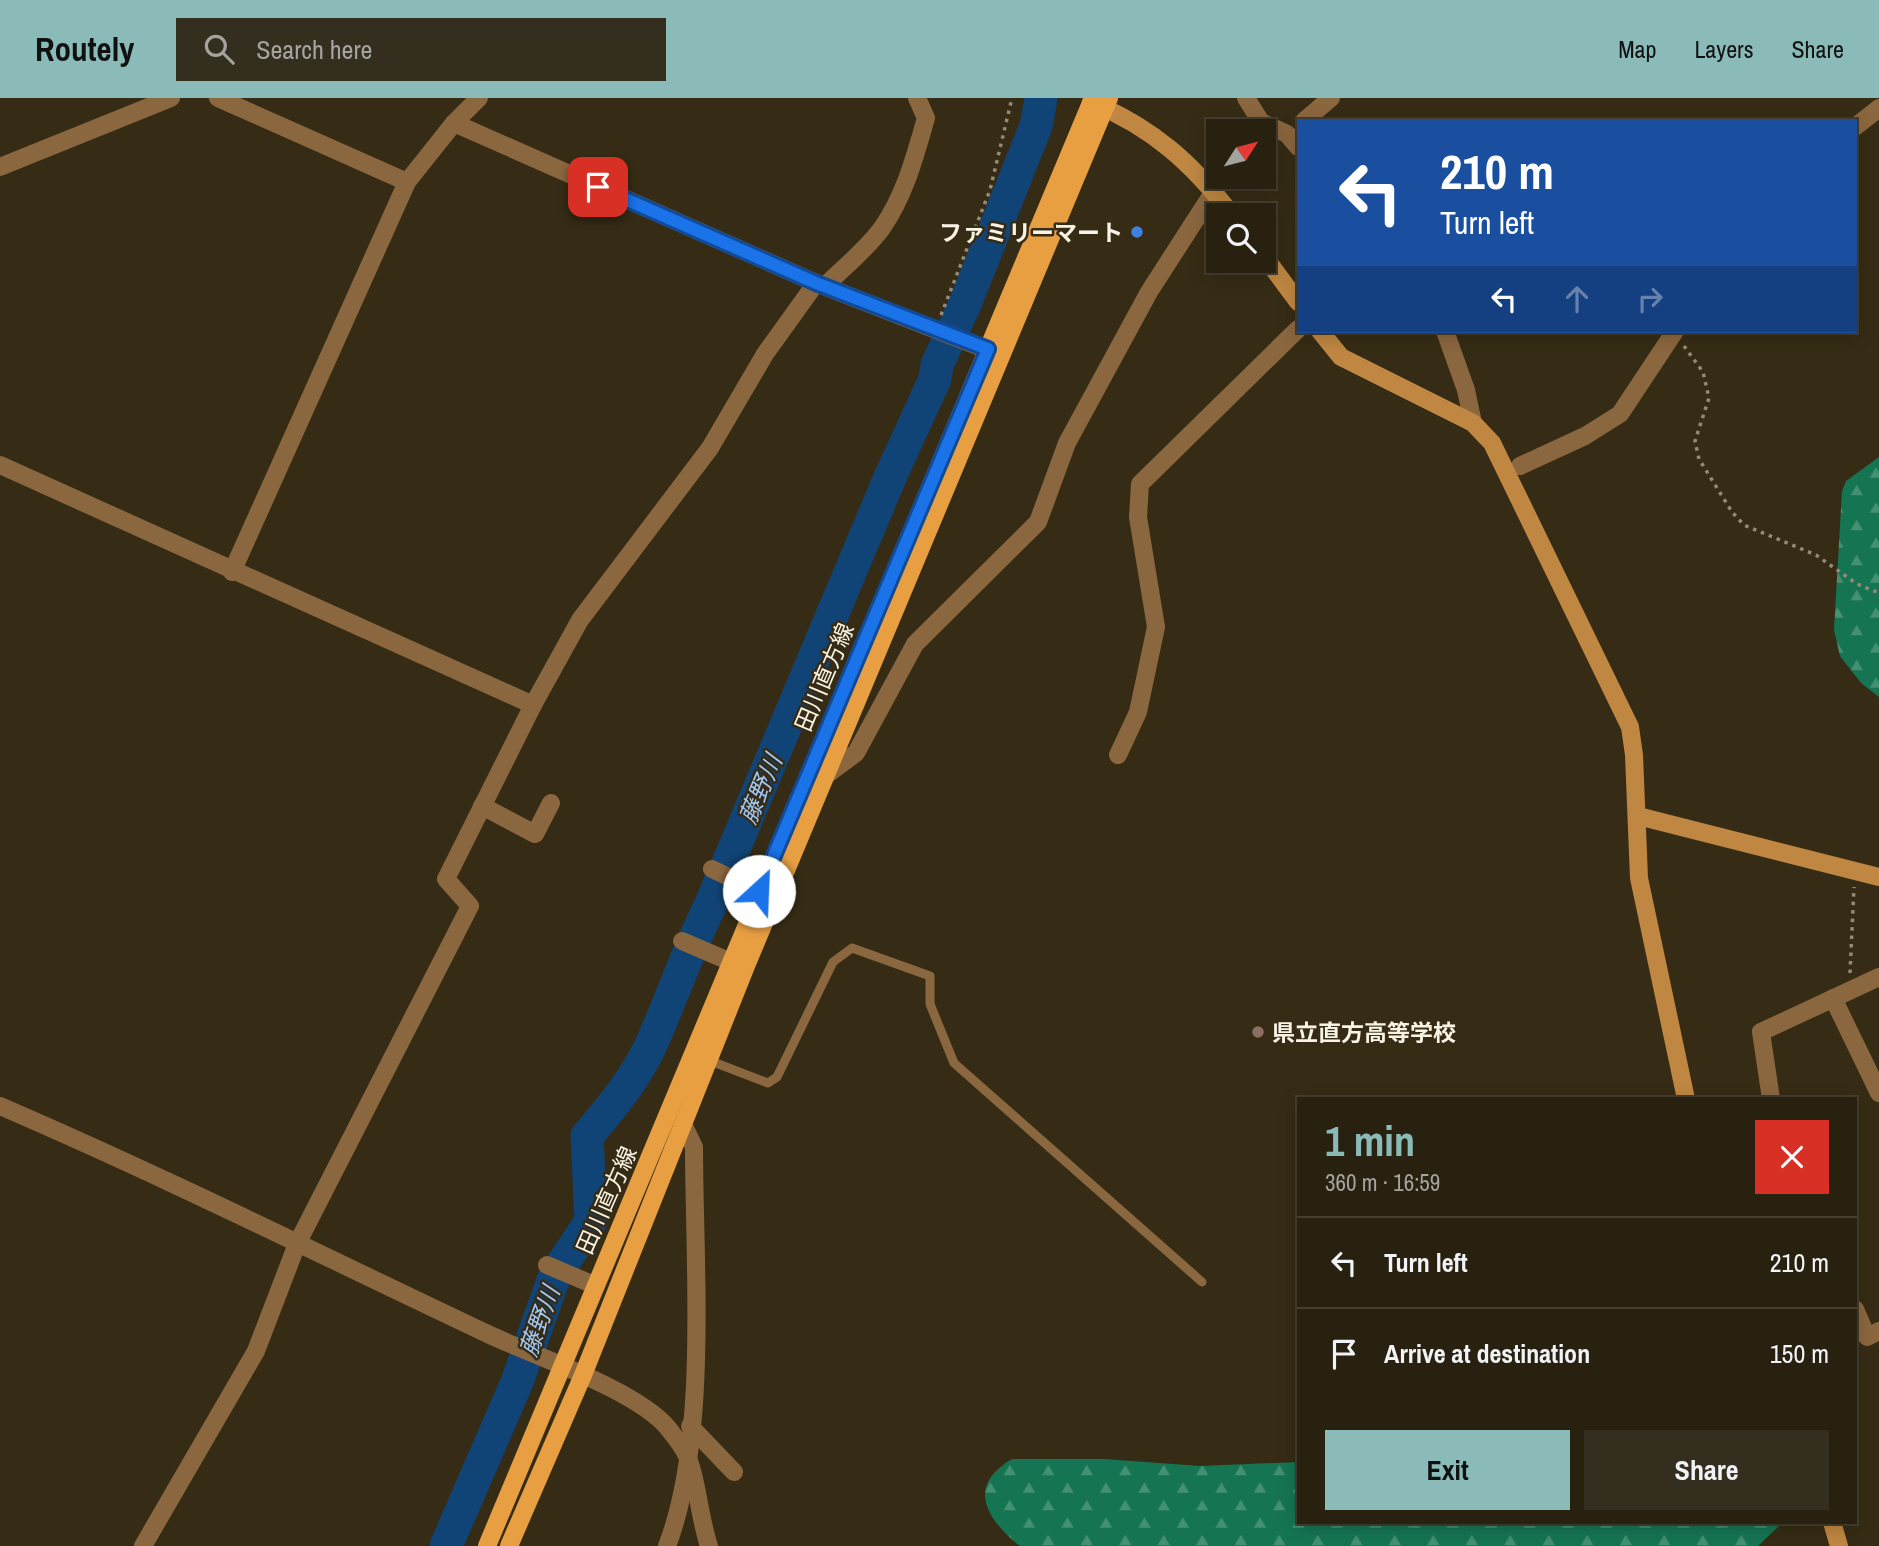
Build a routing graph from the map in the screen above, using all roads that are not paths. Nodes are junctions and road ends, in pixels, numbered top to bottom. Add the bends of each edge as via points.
1 (171, 98) edge
2 (218, 98) edge
3 (479, 98) edge
4 (917, 98) edge
5 (1245, 98) edge
6 (1331, 98) edge
7 (1100, 102) edge
8 (1879, 108) edge
9 (1255, 119) edge
10 (1306, 119) edge
11 (454, 123) junction
12 (1857, 125) edge
13 (1276, 131) edge
14 (1295, 136) edge
15 (0, 167) edge
16 (1206, 175) edge
17 (407, 182) junction
18 (1215, 189) edge
19 (1276, 272) edge
20 (820, 284) junction
21 (1297, 301) edge
22 (1297, 329) edge
23 (1322, 333) edge
24 (1446, 333) edge
25 (1673, 333) edge
26 (992, 351) junction
27 (1473, 423) junction
28 (0, 466) edge
29 (1520, 466) dead end
30 (232, 572) junction
31 (533, 705) junction
32 (1118, 755) dead end
33 (820, 769) junction
34 (551, 803) dead end
35 (482, 806) junction
36 (1637, 816) junction
37 (712, 869) dead end
38 (1879, 877) edge
39 (759, 892) junction
40 (682, 941) dead end
41 (730, 962) junction
42 (1879, 977) edge
43 (1833, 998) junction
44 (702, 1058) junction
45 (1879, 1093) edge
46 (1686, 1097) edge
47 (1771, 1097) edge
48 (0, 1105) edge
49 (684, 1126) junction
50 (297, 1244) junction
51 (547, 1265) dead end
52 (1202, 1282) dead end
53 (595, 1285) junction
54 (1857, 1314) edge
55 (1879, 1331) edge
56 (557, 1365) junction
57 (583, 1375) junction
58 (690, 1426) junction
59 (687, 1455) junction
60 (734, 1472) dead end
61 (1833, 1524) edge
62 (143, 1546) edge
63 (487, 1546) edge
64 (509, 1546) edge
65 (667, 1546) edge
66 (709, 1546) edge
67 (1839, 1546) edge

1 - 15 street
2 - 17 street
3 - 11 street
4 - 20 street via 926,118 894,208 880,231
5 - 9 street
6 - 10 street
7 - 16 street via 1155,135
7 - 26 main road, 田川直方線
8 - 12 street
11 - 17 street
11 - 20 street
13 - 14 street
17 - 30 street
18 - 33 street via 1149,292 1067,443 1038,522 915,644 856,753
19 - 21 street
20 - 26 street
20 - 31 street via 765,354 710,448 580,620
22 - 32 street via 1140,484 1138,517 1156,627 1138,712
23 - 27 street via 1341,358
24 - 27 street
25 - 29 street via 1620,414
26 - 33 main road, 田川直方線
27 - 36 street via 1492,443 1509,475 1630,727
28 - 30 street
30 - 31 street
31 - 35 street
33 - 39 main road, 田川直方線
33 - 44 main road, 田川直方線
34 - 35 street via 535,834
35 - 50 street via 446,879 470,906
36 - 38 street
36 - 46 street via 1639,878
37 - 39 street
39 - 41 main road, 田川直方線
40 - 41 street
41 - 44 main road, 田川直方線
42 - 43 street
43 - 45 street
43 - 47 street via 1761,1032
44 - 49 main road, 田川直方線
44 - 52 lane via 768,1083 777,1077 833,962 852,948 930,976 930,1004 954,1063
44 - 53 main road, 田川直方線
48 - 50 street
49 - 57 main road, 田川直方線
49 - 58 street via 694,1147 695,1369
50 - 56 street
50 - 62 street via 256,1350
51 - 53 street
53 - 56 main road, 田川直方線
54 - 55 street via 1867,1337
56 - 57 street
56 - 63 main road, 田川直方線
57 - 59 street via 666,1425
57 - 64 main road, 田川直方線
58 - 59 street
58 - 60 street
59 - 65 street via 677,1521
59 - 66 street
61 - 67 street

